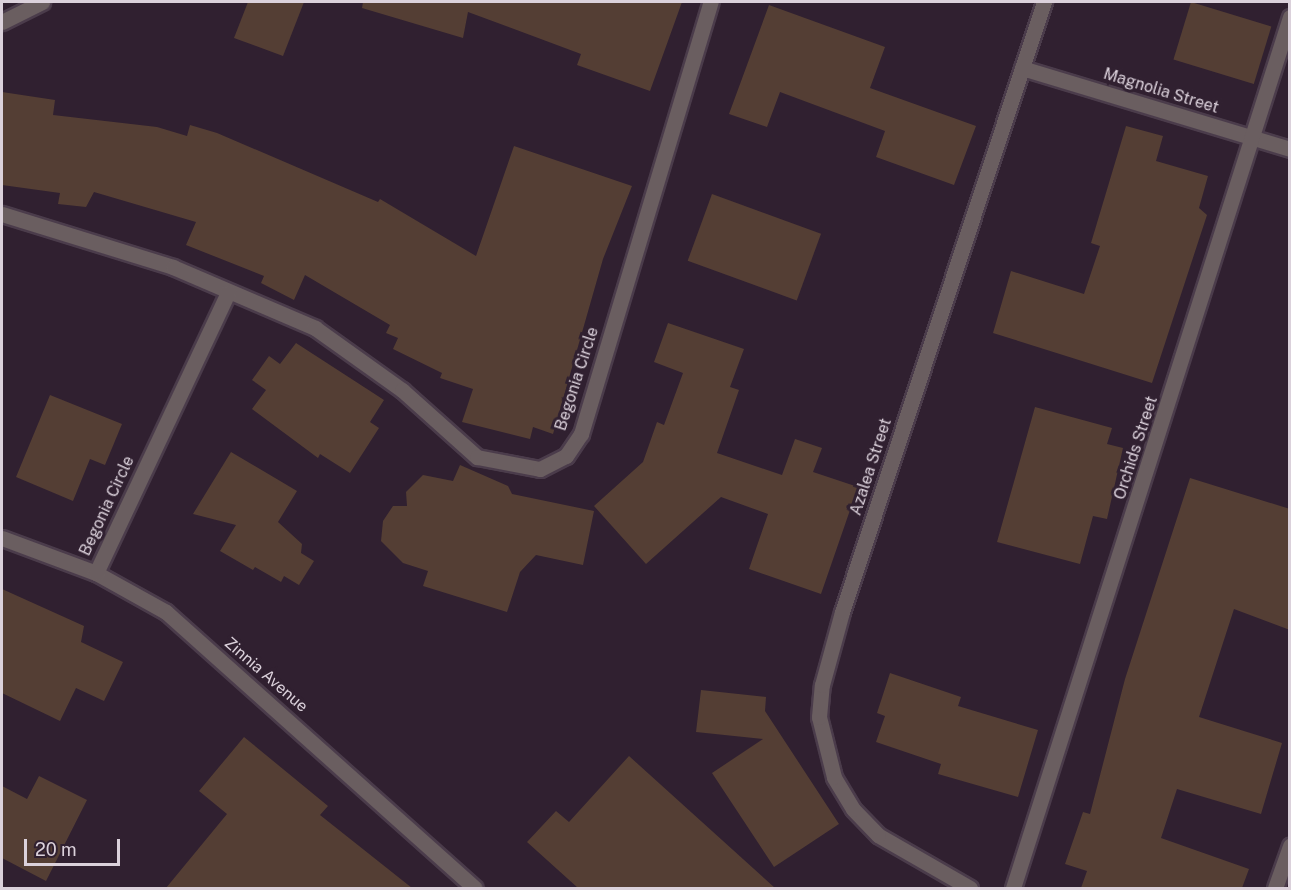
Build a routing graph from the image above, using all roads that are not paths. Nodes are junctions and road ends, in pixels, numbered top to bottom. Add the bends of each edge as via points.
1 (42, 2) edge
2 (711, 2) edge
3 (1044, 2) edge
4 (1290, 17) edge
5 (2, 22) edge
6 (1022, 68) junction
7 (1255, 137) junction
8 (1290, 149) edge
9 (2, 214) edge
10 (228, 292) junction
11 (2, 538) edge
12 (96, 573) junction
13 (1290, 846) edge
14 (475, 888) edge
15 (970, 888) edge
16 (1013, 888) edge
17 (1275, 888) edge

1 - 5 street
2 - 10 street, Begonia Circle via 581,434 566,456 540,469 477,457 402,390 315,328
3 - 6 street, Azalea Street
4 - 7 street, Orchids Street
6 - 7 street, Magnolia Street
6 - 15 street, Azalea Street via 842,612 822,685 819,717 834,777 853,808 878,835
7 - 8 street, Magnolia Street
7 - 16 street, Orchids Street
9 - 10 street, Begonia Circle via 173,267
10 - 12 street, Begonia Circle
11 - 12 street, Zinnia Avenue
12 - 14 street, Zinnia Avenue via 166,612
13 - 17 street

